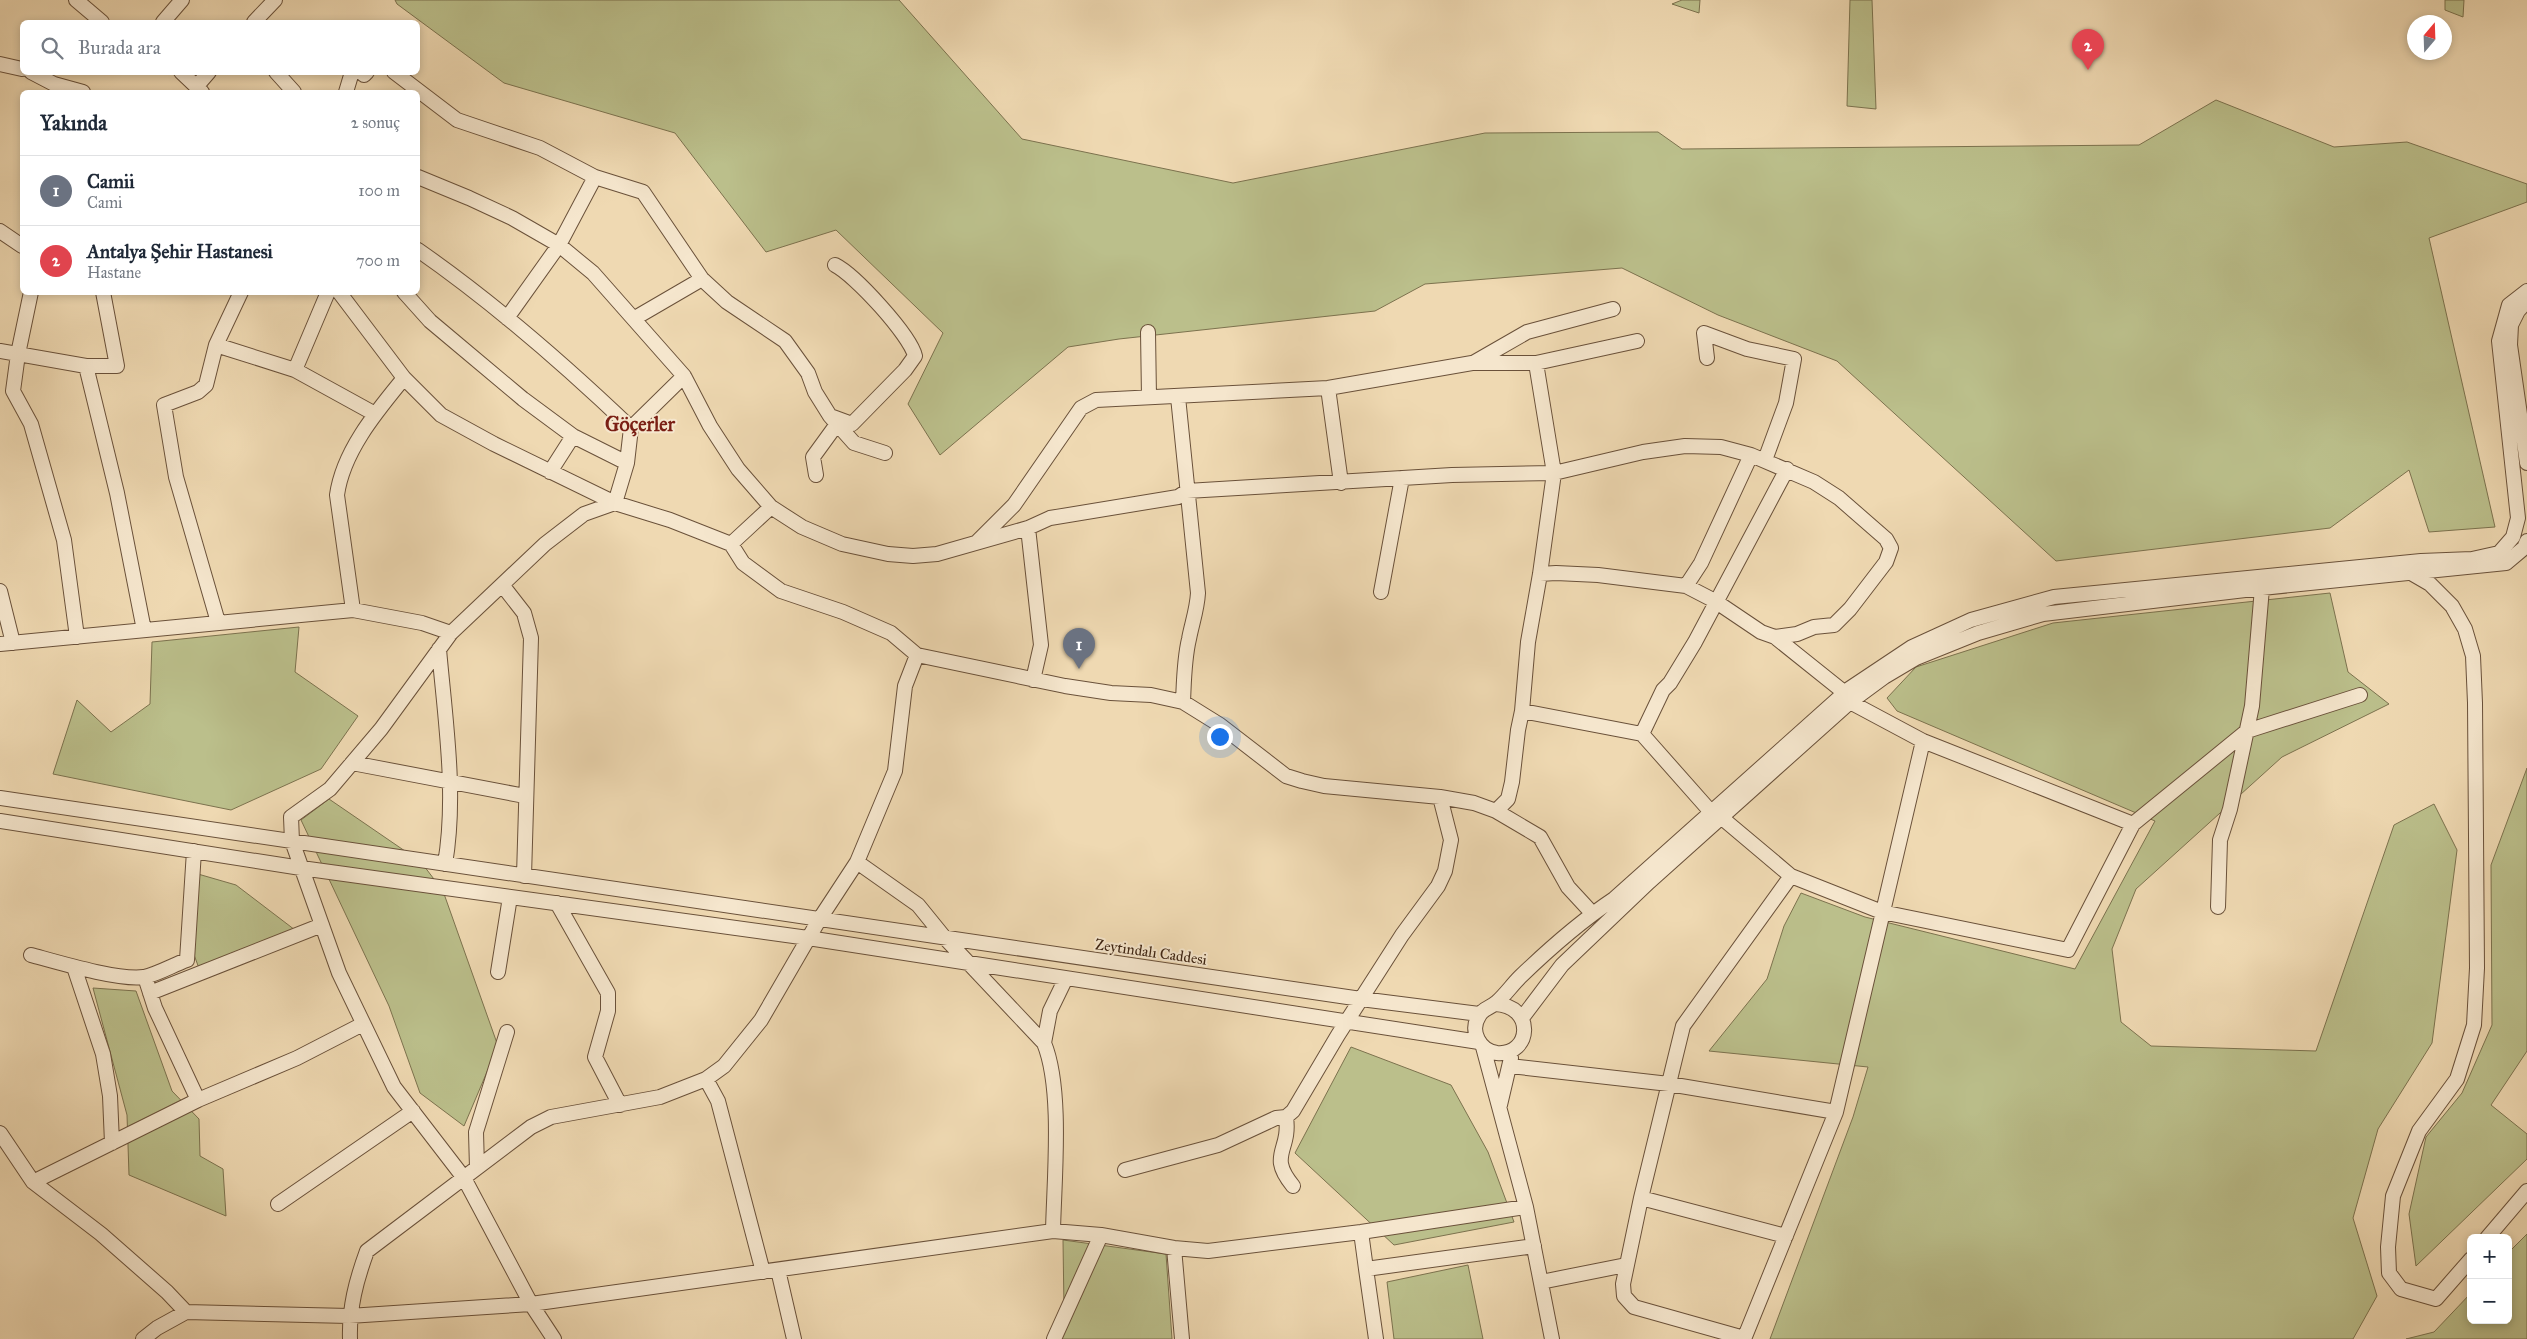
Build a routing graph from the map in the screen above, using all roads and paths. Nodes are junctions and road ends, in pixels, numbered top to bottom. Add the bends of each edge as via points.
1 (76, 0) edge
2 (275, 0) edge
3 (177, 2) edge
4 (100, 20) edge
5 (164, 20) edge
6 (256, 20) edge
7 (0, 64) edge
8 (20, 69) edge
9 (35, 75) edge
10 (184, 75) edge
11 (207, 75) edge
12 (279, 75) edge
13 (351, 75) edge
14 (398, 75) edge
15 (53, 88) edge
16 (68, 90) edge
17 (199, 90) edge
18 (292, 90) edge
19 (347, 90) edge
20 (418, 90) edge
21 (420, 92) edge
22 (595, 177) junction
23 (420, 178) edge
24 (0, 231) edge
25 (559, 244) junction
26 (20, 245) edge
27 (420, 252) edge
28 (834, 265) dead end
29 (702, 279) junction
30 (2527, 291) edge
31 (30, 295) edge
32 (104, 295) edge
33 (240, 295) edge
34 (327, 295) edge
35 (341, 295) edge
36 (407, 295) edge
37 (2527, 301) edge
38 (1613, 309) dead end
39 (507, 318) junction
40 (635, 318) junction
41 (1148, 332) dead end
42 (1637, 342) dead end
43 (216, 345) junction
44 (0, 351) edge
45 (18, 354) junction
46 (1707, 358) dead end
47 (1472, 363) junction
48 (1536, 363) junction
49 (86, 366) junction
50 (295, 370) junction
51 (684, 376) junction
52 (404, 378) junction
53 (1328, 388) junction
54 (1178, 397) junction
55 (1149, 398) junction
56 (375, 414) junction
57 (834, 420) junction
58 (631, 428) junction
59 (572, 436) junction
60 (886, 453) dead end
61 (1751, 455) junction
62 (1765, 460) junction
63 (627, 463) junction
64 (2527, 463) edge
65 (1787, 469) junction
66 (550, 472) junction
67 (1554, 473) junction
68 (816, 475) dead end
69 (1402, 478) junction
70 (1341, 483) junction
71 (1187, 491) junction
72 (615, 503) junction
73 (771, 507) junction
74 (1028, 528) junction
75 (2527, 541) edge
76 (730, 544) junction
77 (976, 544) junction
78 (2411, 573) junction
79 (1540, 574) junction
80 (503, 586) junction
81 (1686, 586) junction
82 (2262, 588) junction
83 (0, 591) edge
84 (1381, 592) dead end
85 (1715, 601) junction
86 (353, 610) junction
87 (218, 622) junction
88 (144, 630) junction
89 (451, 633) junction
90 (1775, 636) junction
91 (77, 637) junction
92 (6, 643) edge
93 (439, 649) junction
94 (917, 655) junction
95 (1033, 680) junction
96 (2360, 695) dead end
97 (1848, 698) junction
98 (1183, 702) junction
99 (1522, 711) junction
100 (2247, 731) junction
101 (1642, 734) junction
102 (1924, 742) junction
103 (352, 763) junction
104 (449, 781) junction
105 (524, 796) junction
106 (1440, 797) junction
107 (0, 798) edge
108 (1496, 811) junction
109 (1716, 815) junction
110 (0, 821) edge
111 (2133, 824) junction
112 (292, 841) junction
113 (194, 851) junction
114 (857, 862) junction
115 (445, 864) junction
116 (301, 868) junction
117 (524, 876) junction
118 (1791, 876) junction
119 (510, 897) junction
120 (557, 903) junction
121 (2218, 907) dead end
122 (1882, 912) junction
123 (1592, 913) junction
124 (819, 920) junction
125 (322, 925) junction
126 (944, 937) junction
127 (808, 938) junction
128 (31, 955) dead end
129 (968, 963) junction
130 (74, 967) junction
131 (498, 972) dead end
132 (145, 977) junction
133 (1066, 978) junction
134 (150, 994) junction
135 (1361, 999) junction
136 (1495, 1004) junction
137 (1479, 1014) junction
138 (1522, 1018) junction
139 (1346, 1022) junction
140 (363, 1024) junction
141 (507, 1032) dead end
142 (1044, 1043) junction
143 (1481, 1044) junction
144 (1513, 1050) junction
145 (1510, 1066) junction
146 (706, 1079) junction
147 (1670, 1084) junction
148 (198, 1100) junction
149 (620, 1105) junction
150 (1500, 1106) junction
151 (413, 1111) junction
152 (1836, 1112) junction
153 (1286, 1118) junction
154 (0, 1133) edge
155 (112, 1143) junction
156 (478, 1168) junction
157 (1125, 1170) dead end
158 (464, 1178) junction
159 (33, 1182) junction
160 (1293, 1186) dead end
161 (2527, 1191) edge
162 (1641, 1198) junction
163 (278, 1204) dead end
164 (1526, 1207) junction
165 (1053, 1232) junction
166 (1360, 1232) junction
167 (2490, 1234) edge
168 (1101, 1235) junction
169 (1786, 1236) junction
170 (1534, 1246) junction
171 (1174, 1248) junction
172 (2467, 1264) edge
173 (1626, 1265) junction
174 (1366, 1269) junction
175 (778, 1270) junction
176 (763, 1272) junction
177 (1541, 1282) junction
178 (531, 1304) junction
179 (186, 1312) junction
180 (349, 1316) junction
181 (143, 1339) edge
182 (350, 1339) edge
183 (554, 1339) edge
184 (794, 1339) edge
185 (1054, 1339) edge
186 (1182, 1339) edge
187 (1376, 1339) edge
188 (1552, 1339) edge
189 (1744, 1339) edge

1 - 4 street
2 - 6 street
3 - 5 street
7 - 8 street
9 - 15 street
10 - 17 street
11 - 17 street
12 - 18 street
13 - 19 street
14 - 20 street
15 - 16 street
21 - 22 street via 457,120 540,148
22 - 25 street
22 - 29 street via 643,192
23 - 25 street via 469,198
24 - 26 street
25 - 39 street
25 - 40 street via 593,273
27 - 39 street
28 - 57 street via 846,271 874,300 907,339 915,356 852,424
29 - 40 street
29 - 57 street via 727,302 785,341 808,373 815,392
30 - 97 street via 2509,305 2499,341 2518,518 2513,536 2499,553 2472,559 2421,561 2054,597 1971,620 1921,643
31 - 45 street
32 - 49 street via 117,366
33 - 43 street
34 - 50 street
35 - 52 street
36 - 59 street via 430,321 474,359
37 - 64 street via 2511,325 2510,345
38 - 47 street via 1526,332
39 - 58 street
40 - 51 street
41 - 55 street
42 - 48 street
43 - 50 street
43 - 87 street via 206,385 194,394 164,405 176,476
44 - 45 street
45 - 49 street
45 - 91 street via 13,391 31,424 64,540
46 - 62 street via 1704,333 1747,349 1794,358 1786,403
47 - 48 street
47 - 53 street
48 - 67 street
49 - 88 street via 117,493
50 - 56 street
51 - 58 street
51 - 73 street via 710,426 738,469
52 - 56 street
52 - 66 street via 441,415
53 - 54 street
53 - 70 street
54 - 55 street
54 - 71 street
55 - 77 street via 1096,400 1081,408 1014,505
56 - 86 street via 343,469 337,495
57 - 60 street via 854,442
57 - 68 street via 812,457
58 - 63 street
59 - 63 street
59 - 66 street
61 - 62 street
61 - 67 street via 1721,447 1686,446 1643,452
61 - 81 street via 1701,563
62 - 65 street
63 - 72 street
65 - 85 street
65 - 90 street via 1839,498 1886,539 1891,553 1850,609 1834,625
66 - 72 street
67 - 69 street
67 - 79 street
69 - 70 street
69 - 84 street
70 - 71 street
71 - 74 street via 1178,497 1050,518
71 - 98 street via 1198,593 1197,614 1184,666
72 - 76 street
72 - 80 street via 584,514 545,544
73 - 76 street
73 - 77 street via 802,527 842,544 888,554 937,554
74 - 77 street
74 - 95 street via 1041,644
75 - 78 street via 2524,548 2506,563
76 - 94 street via 743,563 782,591 890,633
78 - 82 street
78 - 172 street via 2430,584 2452,606 2465,629 2473,656 2477,968 2474,1025 2457,1079 2419,1131 2393,1196 2389,1273 2401,1289 2436,1299
79 - 81 street via 1598,575
79 - 99 street via 1528,642
80 - 89 street
80 - 105 street via 524,613 531,638
81 - 85 street
82 - 97 street via 2043,614 1978,633 1916,658
82 - 100 street
83 - 92 street
85 - 90 street via 1761,632
85 - 101 street via 1695,642 1663,690
86 - 87 street
86 - 89 street via 422,623
87 - 88 street
88 - 91 street
89 - 93 street
90 - 97 street
91 - 92 street
93 - 103 street
93 - 104 street
94 - 95 street
94 - 114 street via 905,686 896,771
95 - 98 street
96 - 100 street
97 - 102 street
97 - 109 street
98 - 106 street via 1220,725 1286,776 1324,786
99 - 101 street
99 - 108 street via 1508,799
100 - 111 street
100 - 121 street via 2220,840
101 - 109 street
102 - 111 street
102 - 122 street
103 - 104 street
103 - 112 street via 330,789 291,817
104 - 105 street
104 - 115 street via 449,844
105 - 117 street
106 - 108 street
106 - 135 street via 1451,840 1445,871
107 - 112 street, Zeytindalı Caddesi
108 - 123 street via 1540,838 1568,887
109 - 118 street
109 - 123 street via 1614,899
109 - 138 street via 1562,965
110 - 113 street
111 - 122 street via 2068,950
112 - 115 street, Zeytindalı Caddesi
112 - 116 street
113 - 116 street
113 - 132 street via 187,960
114 - 124 street
114 - 126 street via 918,905
115 - 117 street, Zeytindalı Caddesi
116 - 119 street
116 - 125 street
117 - 124 street, Zeytindalı Caddesi
118 - 122 street
118 - 147 street via 1683,1026
119 - 120 street
119 - 131 street
120 - 127 street
120 - 149 street via 608,993 608,1011 594,1057
122 - 152 street
123 - 136 street via 1520,977
124 - 126 street, Zeytindalı Caddesi
124 - 127 street
125 - 134 street
125 - 140 street via 339,973
126 - 129 street
126 - 135 street, Zeytindalı Caddesi
127 - 129 street
127 - 146 street via 762,1020 724,1066
128 - 130 street
129 - 133 street
129 - 142 street
130 - 132 street via 132,978
130 - 155 street via 103,1054 110,1096
132 - 134 street
133 - 139 street
133 - 142 street via 1050,1011
134 - 148 street
135 - 137 street, Zeytindalı Caddesi
135 - 139 street
136 - 137 street
136 - 138 street via 1510,1007
137 - 143 street via 1475,1028
138 - 144 street via 1524,1032
139 - 143 street
139 - 153 street via 1306,1092
140 - 148 street via 297,1058
140 - 151 street via 394,1087
141 - 156 street via 476,1132
142 - 165 street via 1053,1082
143 - 144 street via 1499,1053
143 - 150 street
144 - 145 street
145 - 147 street
145 - 150 street
146 - 149 street via 660,1097
146 - 176 street via 718,1101
147 - 152 street
147 - 162 street
148 - 155 street
149 - 156 street via 551,1117 531,1127
150 - 164 street
151 - 158 street
151 - 163 street
152 - 169 street
153 - 157 street via 1276,1118 1218,1145
153 - 160 street via 1288,1129 1279,1163 1282,1173
154 - 159 street
155 - 159 street
156 - 158 street
158 - 178 street
158 - 180 street via 367,1251 356,1281
159 - 179 street via 101,1234
161 - 167 street
162 - 169 street
162 - 173 street
164 - 166 street
164 - 170 street
165 - 168 street
165 - 175 street
166 - 171 street via 1208,1251
166 - 174 street
168 - 171 street
168 - 185 street
169 - 189 street
170 - 174 street
170 - 177 street
171 - 186 street
173 - 177 street
173 - 189 street via 1624,1296 1634,1307
174 - 187 street
175 - 176 street
175 - 184 street
176 - 178 street
177 - 188 street
178 - 180 street
178 - 183 street
179 - 180 street
179 - 181 street
180 - 182 street

